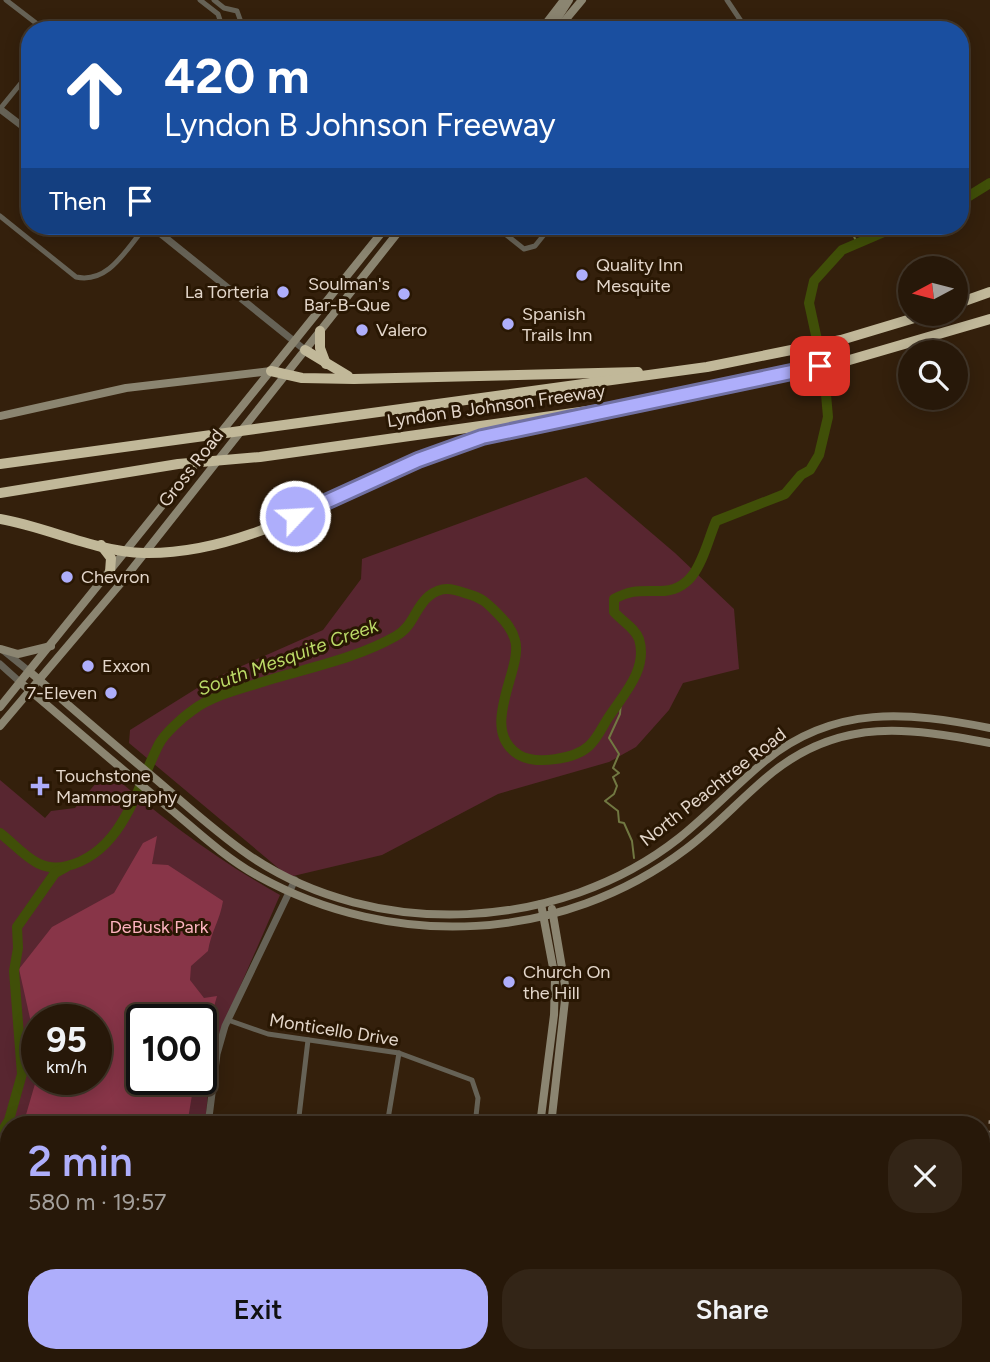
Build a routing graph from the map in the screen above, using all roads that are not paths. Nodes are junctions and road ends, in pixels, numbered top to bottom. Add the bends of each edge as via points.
1 (6, 0) edge
2 (200, 0) edge
3 (214, 0) edge
4 (564, 0) edge
5 (569, 0) edge
6 (582, 0) edge
7 (727, 0) edge
8 (33, 21) edge
9 (220, 21) edge
10 (241, 21) edge
11 (548, 21) edge
12 (556, 21) edge
13 (564, 21) edge
14 (741, 21) edge
15 (21, 83) edge
16 (0, 109) edge
17 (21, 125) edge
18 (0, 216) edge
19 (21, 233) edge
20 (24, 235) edge
21 (140, 235) edge
22 (160, 235) edge
23 (380, 235) edge
24 (396, 235) edge
25 (506, 235) edge
26 (544, 235) edge
27 (371, 246) junction
28 (380, 255) junction
29 (990, 292) edge
30 (968, 300) edge
31 (990, 319) edge
32 (898, 323) edge
33 (320, 331) junction
34 (294, 340) junction
35 (305, 350) junction
36 (326, 364) junction
37 (271, 371) junction
38 (662, 373) junction
39 (284, 375) junction
40 (354, 379) junction
41 (673, 398) junction
42 (0, 416) edge
43 (0, 464) edge
44 (0, 493) edge
45 (0, 519) edge
46 (101, 545) junction
47 (127, 551) junction
48 (145, 553) junction
49 (110, 572) junction
50 (89, 598) junction
51 (100, 607) junction
52 (51, 646) junction
53 (1, 649) edge
54 (0, 664) edge
55 (30, 672) junction
56 (39, 680) junction
57 (21, 683) junction
58 (30, 690) junction
59 (0, 707) edge
60 (0, 726) edge
61 (990, 728) edge
62 (109, 740) junction
63 (990, 743) edge
64 (99, 750) junction
65 (679, 838) junction
66 (688, 848) junction
67 (295, 880) junction
68 (289, 892) junction
69 (551, 902) junction
70 (541, 904) junction
71 (554, 914) junction
72 (544, 916) junction
73 (228, 1020) junction
74 (308, 1040) junction
75 (399, 1053) junction
76 (209, 1116) edge
77 (299, 1116) edge
78 (388, 1116) edge
79 (476, 1116) edge
80 (541, 1116) edge
81 (552, 1116) edge

1 - 8 street
2 - 9 street
3 - 10 street via 237,10
4 - 11 main road
5 - 12 main road
6 - 13 main road
7 - 14 street
15 - 16 street
16 - 17 street
18 - 19 street
20 - 21 street via 76,277 89,280 111,268
22 - 34 street
23 - 27 main road, Gross Road
24 - 28 main road, Gross Road
25 - 26 street via 527,249
27 - 28 main road
27 - 34 main road, Gross Road
28 - 33 main road, Gross Road
29 - 30 highway
31 - 41 highway, Lyndon B Johnson Freeway via 846,361
32 - 38 highway, Lyndon B Johnson Freeway via 791,352
33 - 35 main road, Gross Road
33 - 36 highway
34 - 35 street
34 - 37 main road, Gross Road
35 - 36 highway
35 - 39 main road, Gross Road
36 - 40 highway
37 - 39 highway
37 - 42 main road via 127,388
37 - 47 main road, Gross Road
38 - 40 highway
38 - 43 highway, Lyndon B Johnson Freeway
39 - 40 highway
39 - 48 main road, Gross Road
41 - 44 highway, Lyndon B Johnson Freeway via 261,457 178,464
41 - 48 highway via 482,437 428,455 246,535
45 - 46 highway
46 - 47 highway
46 - 49 highway via 111,558
47 - 48 highway
47 - 49 main road, Gross Road
48 - 51 main road, Gross Road
49 - 50 main road, Gross Road
50 - 51 main road
50 - 52 main road, Gross Road
51 - 56 main road, Gross Road
52 - 53 main road via 18,654
52 - 55 main road, Gross Road
53 - 55 street, North Peachtree Road
54 - 57 street, North Peachtree Road
55 - 56 main road, North Peachtree Road
55 - 57 main road, Gross Road
56 - 58 main road, Gross Road
56 - 62 main road, North Peachtree Road
57 - 58 main road, North Peachtree Road
57 - 59 main road, Gross Road
58 - 60 main road, Gross Road
58 - 64 main road, North Peachtree Road
61 - 65 main road, North Peachtree Road via 899,715 828,726 767,760
62 - 64 main road
62 - 67 main road, North Peachtree Road via 251,856
63 - 66 main road, North Peachtree Road via 898,729 830,740 774,771
64 - 68 main road, North Peachtree Road via 255,874
65 - 66 main road
65 - 69 main road, North Peachtree Road via 634,868
66 - 71 main road, North Peachtree Road via 627,887
67 - 68 street
67 - 70 main road, North Peachtree Road via 348,900 420,913 479,914
68 - 72 main road, North Peachtree Road via 348,914 422,927 480,927
68 - 73 street
69 - 70 main road, North Peachtree Road
69 - 71 main road
70 - 72 main road
71 - 72 main road, North Peachtree Road
71 - 81 main road via 566,991
72 - 80 main road via 553,956 555,1001
73 - 74 street, Monticello Drive via 264,1034
73 - 76 street via 217,1054
74 - 75 street, Monticello Drive
74 - 77 street
75 - 78 street
75 - 79 street, Monticello Drive via 471,1080 478,1098

